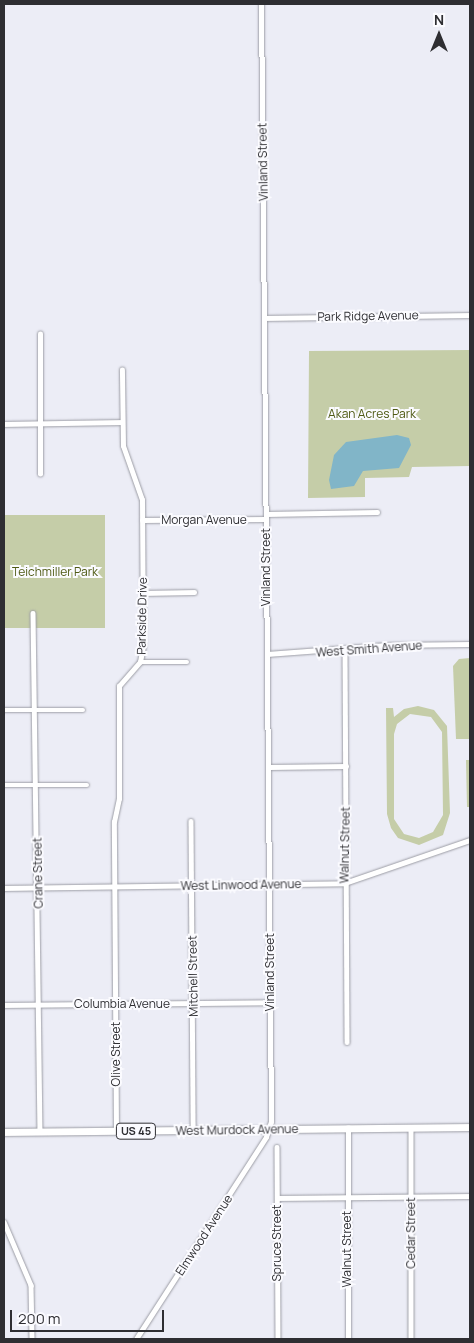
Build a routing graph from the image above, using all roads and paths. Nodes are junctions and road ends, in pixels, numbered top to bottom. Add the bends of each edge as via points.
1 (260, 4) edge
2 (470, 315) edge
3 (265, 318) junction
4 (40, 334) dead end
5 (122, 370) dead end
6 (122, 422) junction
7 (4, 424) edge
8 (40, 424) junction
9 (40, 474) dead end
10 (377, 512) dead end
11 (266, 517) junction
12 (142, 520) junction
13 (143, 592) junction
14 (194, 592) dead end
15 (33, 613) dead end
16 (470, 644) edge
17 (345, 649) junction
18 (267, 654) junction
19 (140, 662) junction
20 (188, 662) dead end
21 (4, 710) edge
22 (36, 710) junction
23 (83, 710) dead end
24 (346, 766) junction
25 (269, 767) junction
26 (4, 785) edge
27 (37, 785) junction
28 (87, 785) dead end
29 (191, 821) dead end
30 (470, 840) edge
31 (345, 883) junction
32 (191, 885) junction
33 (270, 885) junction
34 (114, 886) junction
35 (4, 888) edge
36 (38, 888) junction
37 (270, 1002) junction
38 (193, 1003) junction
39 (38, 1004) junction
40 (116, 1004) junction
41 (4, 1005) edge
42 (347, 1042) dead end
43 (470, 1127) edge
44 (348, 1128) junction
45 (411, 1128) junction
46 (269, 1129) junction
47 (193, 1130) junction
48 (116, 1131) junction
49 (4, 1132) edge
50 (40, 1132) junction
51 (277, 1147) dead end
52 (470, 1196) edge
53 (347, 1197) junction
54 (410, 1197) junction
55 (277, 1198) junction
56 (4, 1222) edge
57 (32, 1339) edge
58 (136, 1339) edge
59 (278, 1339) edge
60 (348, 1339) edge
61 (411, 1339) edge

1 - 3 street, Vinland Street
2 - 3 street, Park Ridge Avenue
3 - 11 street, Vinland Street
4 - 8 street
5 - 6 street, Parkside Drive
6 - 8 street
6 - 12 street, Parkside Drive via 124,452 141,490
7 - 8 street
8 - 9 street
10 - 11 street, Morgan Avenue
11 - 12 street, Morgan Avenue
11 - 18 street, Vinland Street
12 - 13 street, Parkside Drive
13 - 14 street
13 - 19 street, Parkside Drive via 143,651
15 - 22 street, Crane Street
16 - 17 street, West Smith Avenue
17 - 18 street, West Smith Avenue
17 - 24 street, Walnut Street
18 - 25 street, Vinland Street
19 - 20 street
19 - 34 street, Parkside Drive via 119,686 119,799 114,822
21 - 22 street
22 - 23 street
22 - 27 street, Crane Street
24 - 25 street
24 - 31 street, Walnut Street
25 - 33 street, Vinland Street
26 - 27 street
27 - 28 street
27 - 36 street, Crane Street
29 - 32 street, Mitchell Street
30 - 31 street, West Linwood Avenue
31 - 33 street, West Linwood Avenue
31 - 42 street, Walnut Street
32 - 33 street, West Linwood Avenue
32 - 34 street, West Linwood Avenue
32 - 38 street, Mitchell Street
33 - 37 street, Vinland Street
34 - 36 street, West Linwood Avenue
34 - 40 street, Olive Street
35 - 36 street, West Linwood Avenue
36 - 39 street, Crane Street
37 - 38 street, Columbia Avenue
37 - 46 street, Vinland Street
38 - 40 street, Columbia Avenue
38 - 47 street, Mitchell Street
39 - 40 street, Columbia Avenue
39 - 41 street, Columbia Avenue
39 - 50 street, Crane Street
40 - 48 street, Olive Street
43 - 45 main road, West Murdock Avenue / US 45
44 - 45 main road, West Murdock Avenue / US 45
44 - 46 main road, West Murdock Avenue / US 45
44 - 53 street, Walnut Street
45 - 54 street, Cedar Street
46 - 47 main road, West Murdock Avenue / US 45
46 - 58 street, Elmwood Avenue
47 - 48 main road, West Murdock Avenue / US 45
48 - 50 main road, West Murdock Avenue / US 45
49 - 50 main road, West Murdock Avenue / US 45
51 - 55 street, Spruce Street
52 - 54 street
53 - 54 street
53 - 55 street
53 - 60 street, Walnut Street
54 - 61 street, Cedar Street
55 - 59 street, Spruce Street
56 - 57 street via 31,1285

